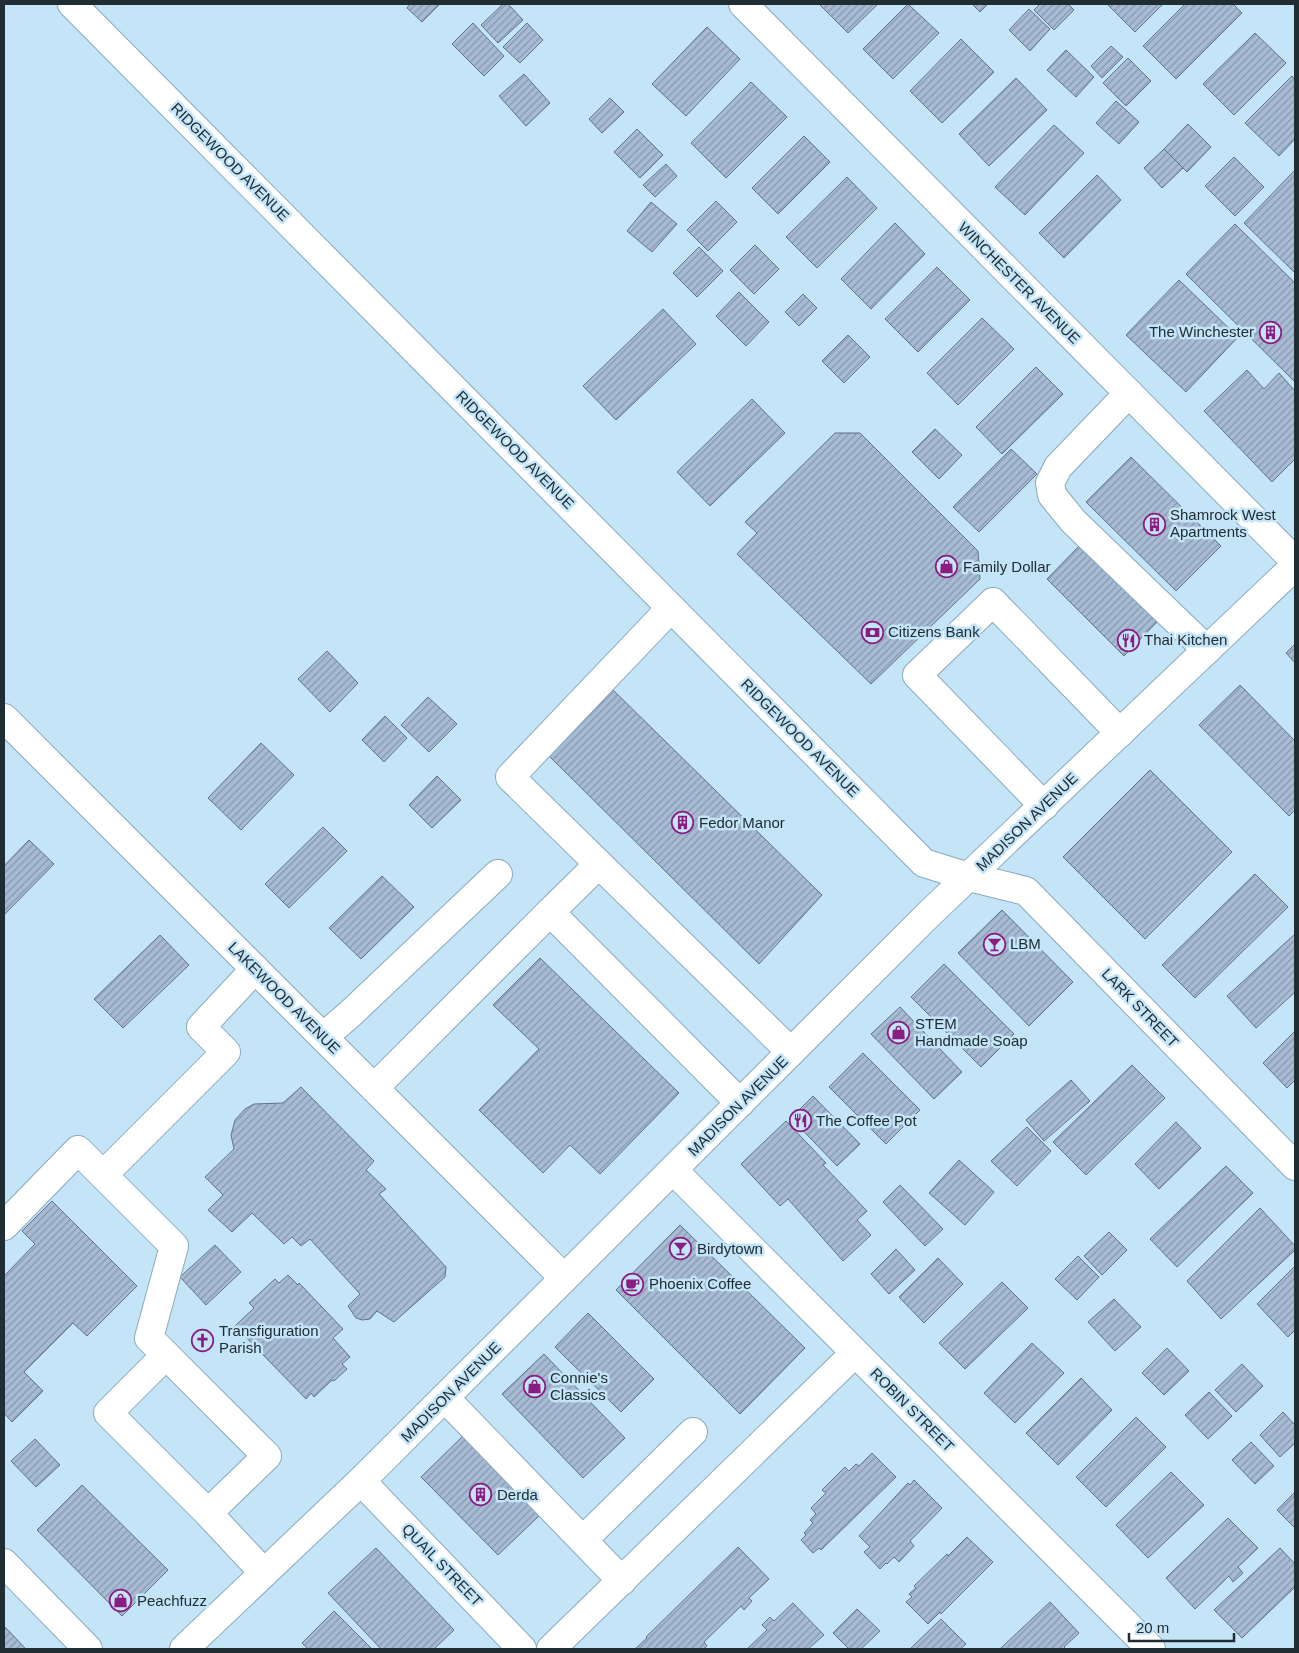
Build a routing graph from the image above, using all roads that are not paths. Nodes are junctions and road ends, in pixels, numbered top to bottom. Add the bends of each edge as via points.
1 (72, 4) edge
2 (744, 4) edge
3 (1129, 394) junction
4 (1295, 561) edge
5 (1295, 566) edge
6 (671, 608) junction
7 (1208, 650) junction
8 (4, 718) edge
9 (1120, 733) junction
10 (1044, 806) junction
11 (600, 864) junction
12 (498, 874) dead end
13 (969, 877) junction
14 (550, 912) junction
15 (255, 969) junction
16 (323, 1037) junction
17 (791, 1052) junction
18 (374, 1088) junction
19 (740, 1103) junction
20 (1295, 1166) edge
21 (673, 1170) junction
22 (103, 1175) junction
23 (4, 1226) edge
24 (564, 1278) junction
25 (855, 1353) junction
26 (166, 1355) junction
27 (445, 1398) junction
28 (693, 1432) dead end
29 (361, 1481) junction
30 (208, 1513) junction
31 (583, 1540) junction
32 (4, 1563) edge
33 (264, 1574) junction
34 (622, 1581) junction
35 (88, 1649) edge
36 (184, 1649) edge
37 (522, 1649) edge
38 (551, 1649) edge
39 (1151, 1649) edge

1 - 6 street, RIDGEWOOD AVENUE
2 - 3 street, WINCHESTER AVENUE
3 - 4 street, WINCHESTER AVENUE
3 - 7 street via 1058,467 1050,483 1052,495 1073,521
5 - 7 street, MADISON AVENUE
6 - 11 street via 510,777
6 - 13 street, RIDGEWOOD AVENUE via 924,863
7 - 9 street, MADISON AVENUE
8 - 15 street, LAKEWOOD AVENUE
9 - 10 street, MADISON AVENUE
9 - 10 street via 994,602 917,675
10 - 13 street, MADISON AVENUE
11 - 14 street
11 - 17 street
12 - 16 street
13 - 17 street, MADISON AVENUE
13 - 20 street, LARK STREET via 1026,891
14 - 18 street
14 - 19 street
15 - 16 street, LAKEWOOD AVENUE
15 - 22 street via 201,1027 226,1052
16 - 18 street, LAKEWOOD AVENUE
17 - 19 street, MADISON AVENUE
18 - 24 street, LAKEWOOD AVENUE
19 - 21 street, MADISON AVENUE
21 - 24 street, MADISON AVENUE
21 - 25 street, ROBIN STREET
22 - 23 street via 78,1150
22 - 26 street via 174,1246 149,1338
24 - 27 street, MADISON AVENUE
25 - 34 street
25 - 39 street, ROBIN STREET
26 - 30 street via 108,1413
26 - 30 street via 267,1456
27 - 29 street, MADISON AVENUE
27 - 31 street
28 - 31 street
29 - 33 street, MADISON AVENUE
29 - 37 street, QUAIL STREET
30 - 33 street
31 - 34 street
32 - 35 street
33 - 36 street, MADISON AVENUE
34 - 38 street

